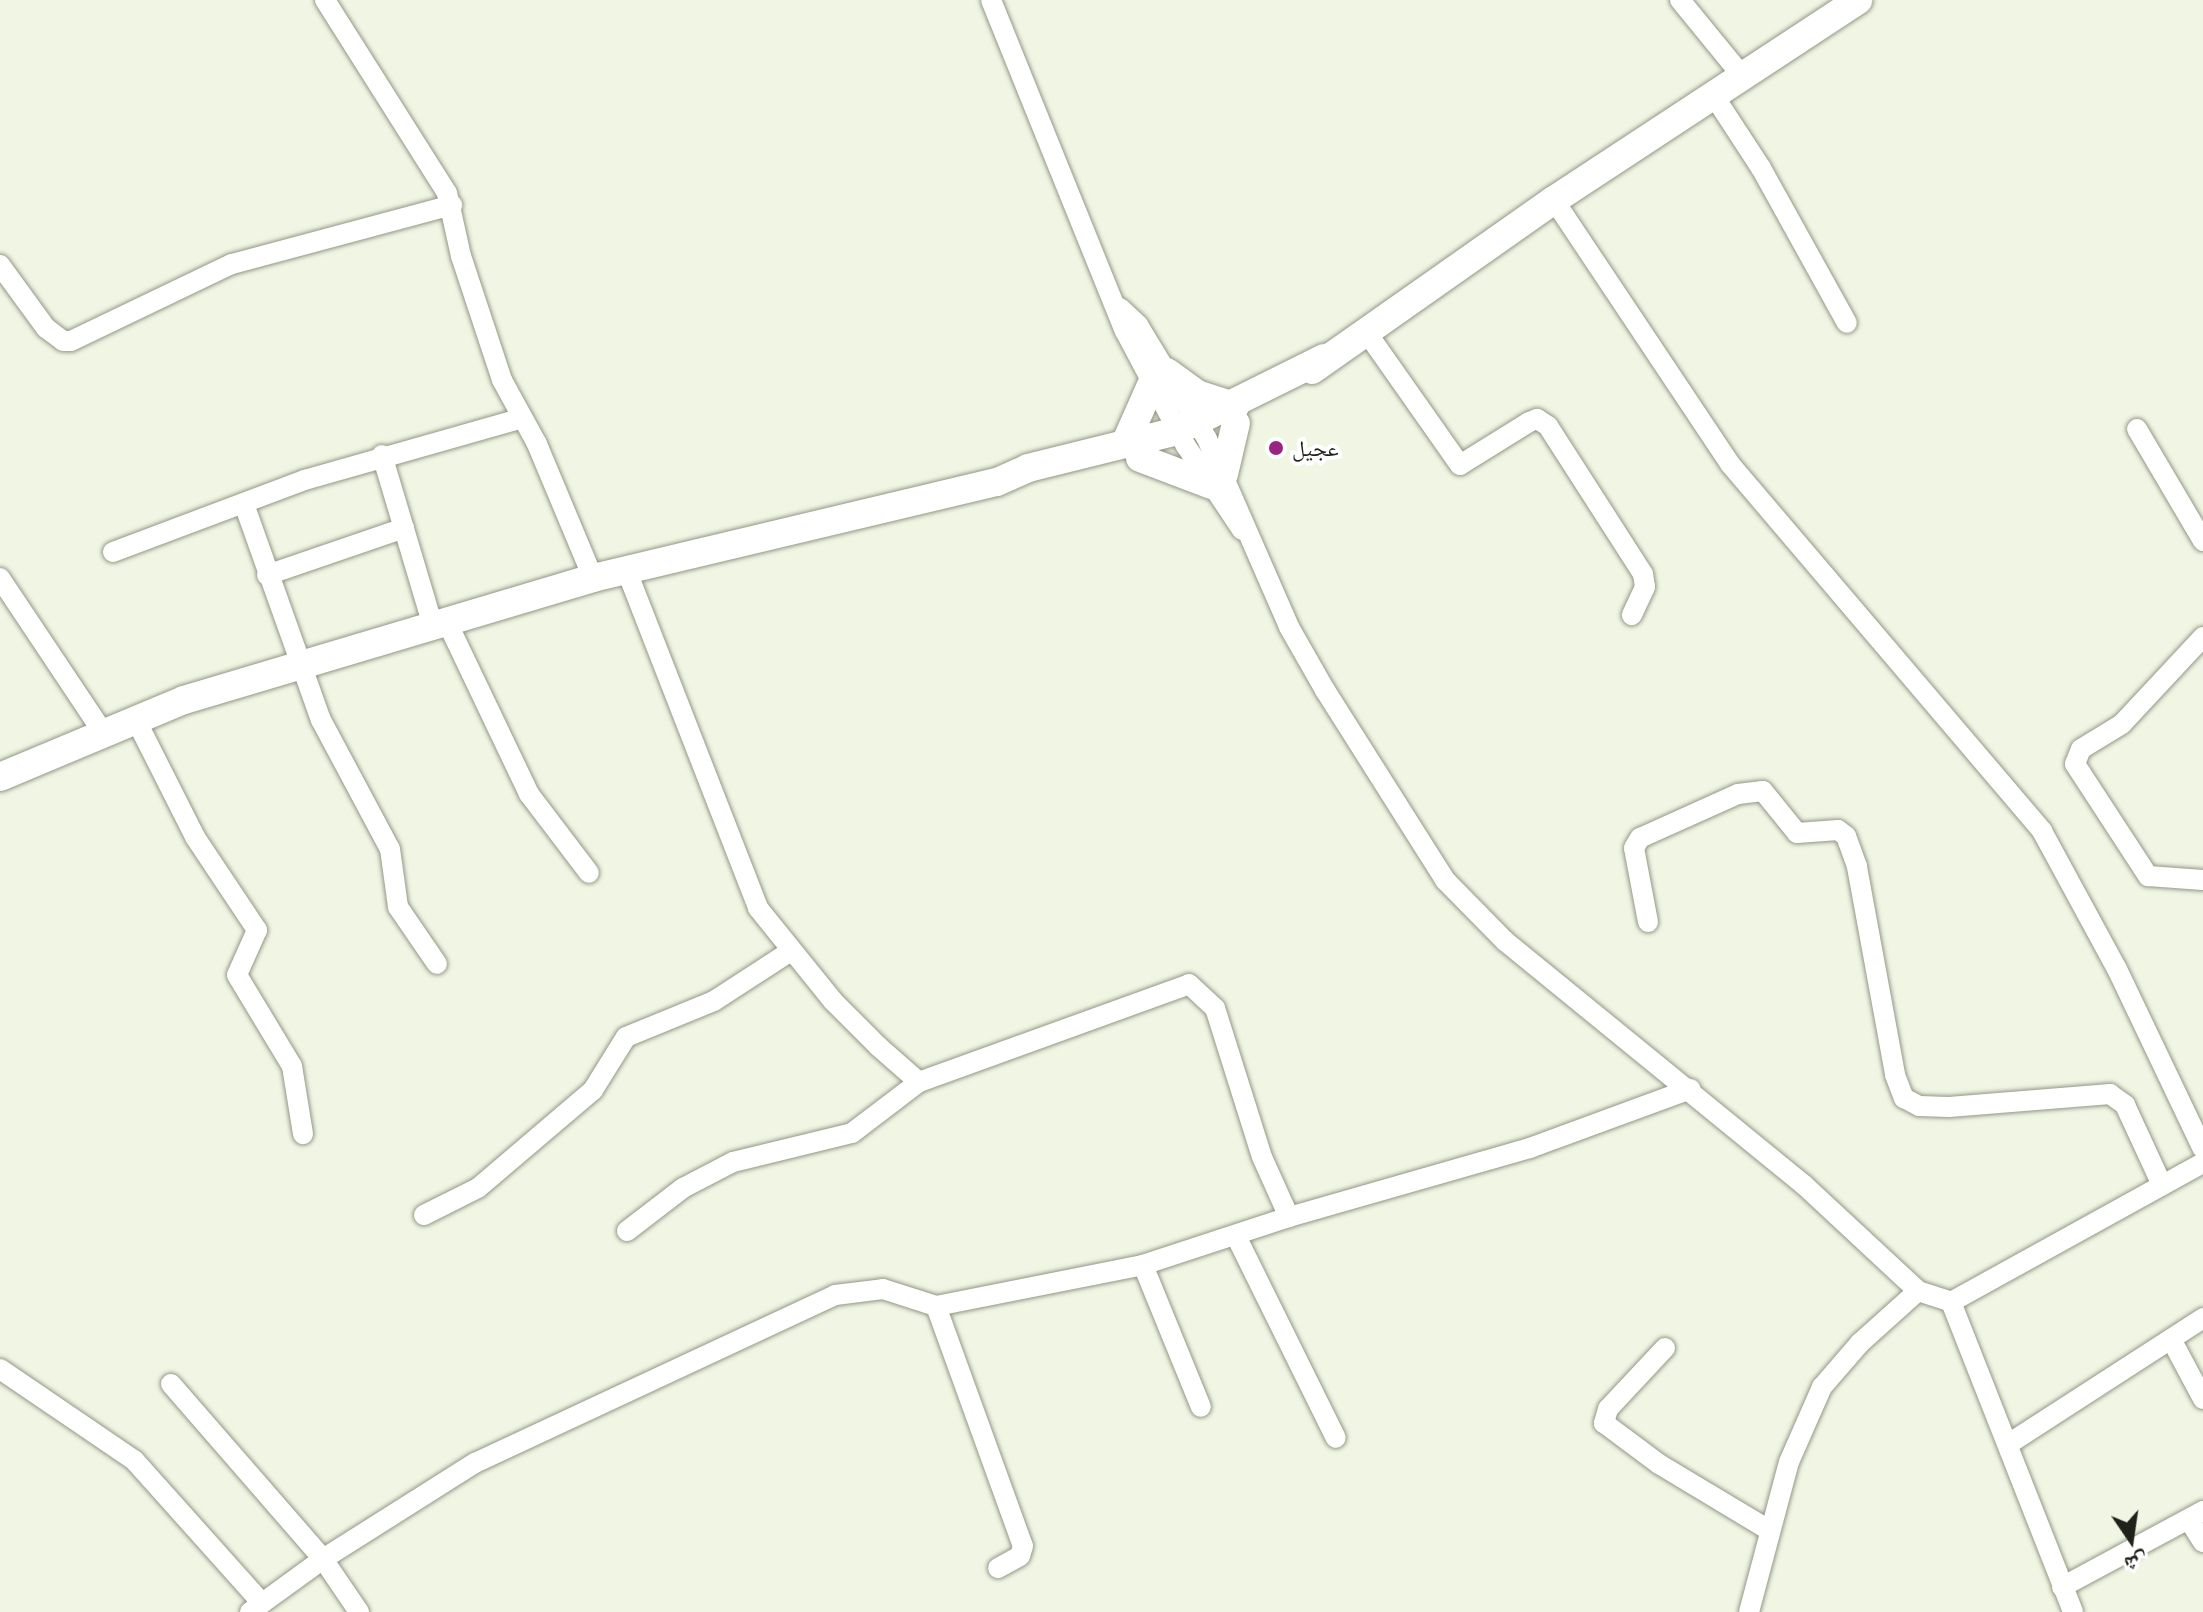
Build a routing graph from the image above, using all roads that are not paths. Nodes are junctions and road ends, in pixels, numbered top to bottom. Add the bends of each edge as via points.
1 (325, 0) edge
2 (991, 0) edge
3 (1680, 0) edge
4 (1858, 0) edge
5 (1743, 77) junction
6 (1714, 96) junction
7 (1554, 200) junction
8 (452, 205) junction
9 (0, 265) edge
10 (1847, 323) dead end
11 (1365, 330) junction
12 (1160, 378) junction
13 (1236, 414) junction
14 (522, 418) junction
15 (2137, 429) dead end
16 (1192, 435) junction
17 (1132, 451) junction
18 (382, 455) junction
19 (1218, 480) junction
20 (244, 504) junction
21 (404, 528) junction
22 (2203, 541) edge
23 (113, 552) dead end
24 (626, 569) junction
25 (267, 575) junction
26 (0, 578) edge
27 (593, 578) junction
28 (1632, 615) dead end
29 (440, 624) junction
30 (2203, 637) edge
31 (301, 666) junction
32 (135, 718) junction
33 (102, 731) junction
34 (0, 777) edge
35 (589, 873) dead end
36 (2203, 880) edge
37 (1648, 922) dead end
38 (791, 951) junction
39 (437, 964) dead end
40 (919, 1082) junction
41 (1690, 1089) junction
42 (303, 1134) dead end
43 (2203, 1149) edge
44 (2203, 1163) edge
45 (2162, 1185) junction
46 (424, 1215) dead end
47 (1289, 1217) junction
48 (627, 1231) dead end
49 (1236, 1236) junction
50 (1143, 1265) junction
51 (1918, 1291) junction
52 (1951, 1302) junction
53 (936, 1306) junction
54 (2203, 1318) edge
55 (2171, 1339) junction
56 (1665, 1348) dead end
57 (0, 1369) edge
58 (171, 1384) dead end
59 (2203, 1399) edge
60 (1201, 1407) dead end
61 (1336, 1438) dead end
62 (2010, 1443) junction
63 (2196, 1516) edge
64 (1767, 1529) junction
65 (2203, 1542) edge
66 (323, 1559) junction
67 (998, 1568) dead end
68 (2062, 1587) junction
69 (256, 1608) edge
70 (359, 1612) edge
71 (1749, 1612) edge
72 (2073, 1612) edge

1 - 8 street
2 - 12 street via 1120,308 1138,325
3 - 5 street
4 - 5 main road
5 - 6 main road
6 - 7 main road
6 - 10 street via 1761,168
7 - 11 main road
7 - 43 street via 1730,464 2042,831 2117,969
8 - 9 street via 232,264 71,341 46,328
8 - 14 street via 481,323
11 - 13 main road
11 - 28 street via 1460,465 1529,422 1537,419 1548,426 1643,574 1645,587
12 - 13 main road
12 - 16 street
12 - 17 main road
13 - 16 main road
13 - 19 main road
14 - 18 street
14 - 27 street
15 - 22 street
16 - 17 main road
16 - 19 street
17 - 19 main road
17 - 24 main road via 1031,483 997,482
18 - 20 street
18 - 21 street
19 - 41 street via 1325,690 1445,880 1505,941
20 - 23 street
20 - 25 street
21 - 25 street
21 - 29 street
24 - 27 main road
24 - 38 street via 758,908
25 - 31 street
26 - 33 street
27 - 29 main road
29 - 31 main road
29 - 35 street via 534,803
30 - 36 street via 2122,724 2081,749 2075,764 2148,876
31 - 32 main road
31 - 39 street via 321,720 390,849 398,907
32 - 33 main road
32 - 42 street via 195,837 257,930 237,975 292,1066
33 - 34 main road
37 - 45 street via 1634,848 1640,838 1738,794 1763,791 1797,833 1838,830 1846,836 1904,1098 1919,1106 1949,1107 2110,1094 2125,1105
38 - 40 street via 833,1001
38 - 46 street via 714,1001 626,1037 593,1090 478,1188
40 - 47 street via 1189,984 1215,1008 1257,1144
40 - 48 street via 852,1133 733,1162 683,1188
41 - 47 street via 1530,1148
41 - 51 street
44 - 45 street
45 - 52 street
47 - 49 street
49 - 50 street
49 - 61 street
50 - 53 street
50 - 60 street
51 - 52 street
51 - 64 street via 1860,1343 1822,1387 1797,1440
52 - 62 street
53 - 66 street via 883,1289 835,1295 475,1463
53 - 67 street via 1023,1546 1020,1556
54 - 55 street
55 - 59 street
55 - 62 street
56 - 64 street via 1608,1409 1604,1423 1649,1458
57 - 69 street via 134,1460
58 - 66 street
62 - 68 street
63 - 65 street
63 - 68 street
64 - 71 street
66 - 69 street
66 - 70 street
68 - 72 street

